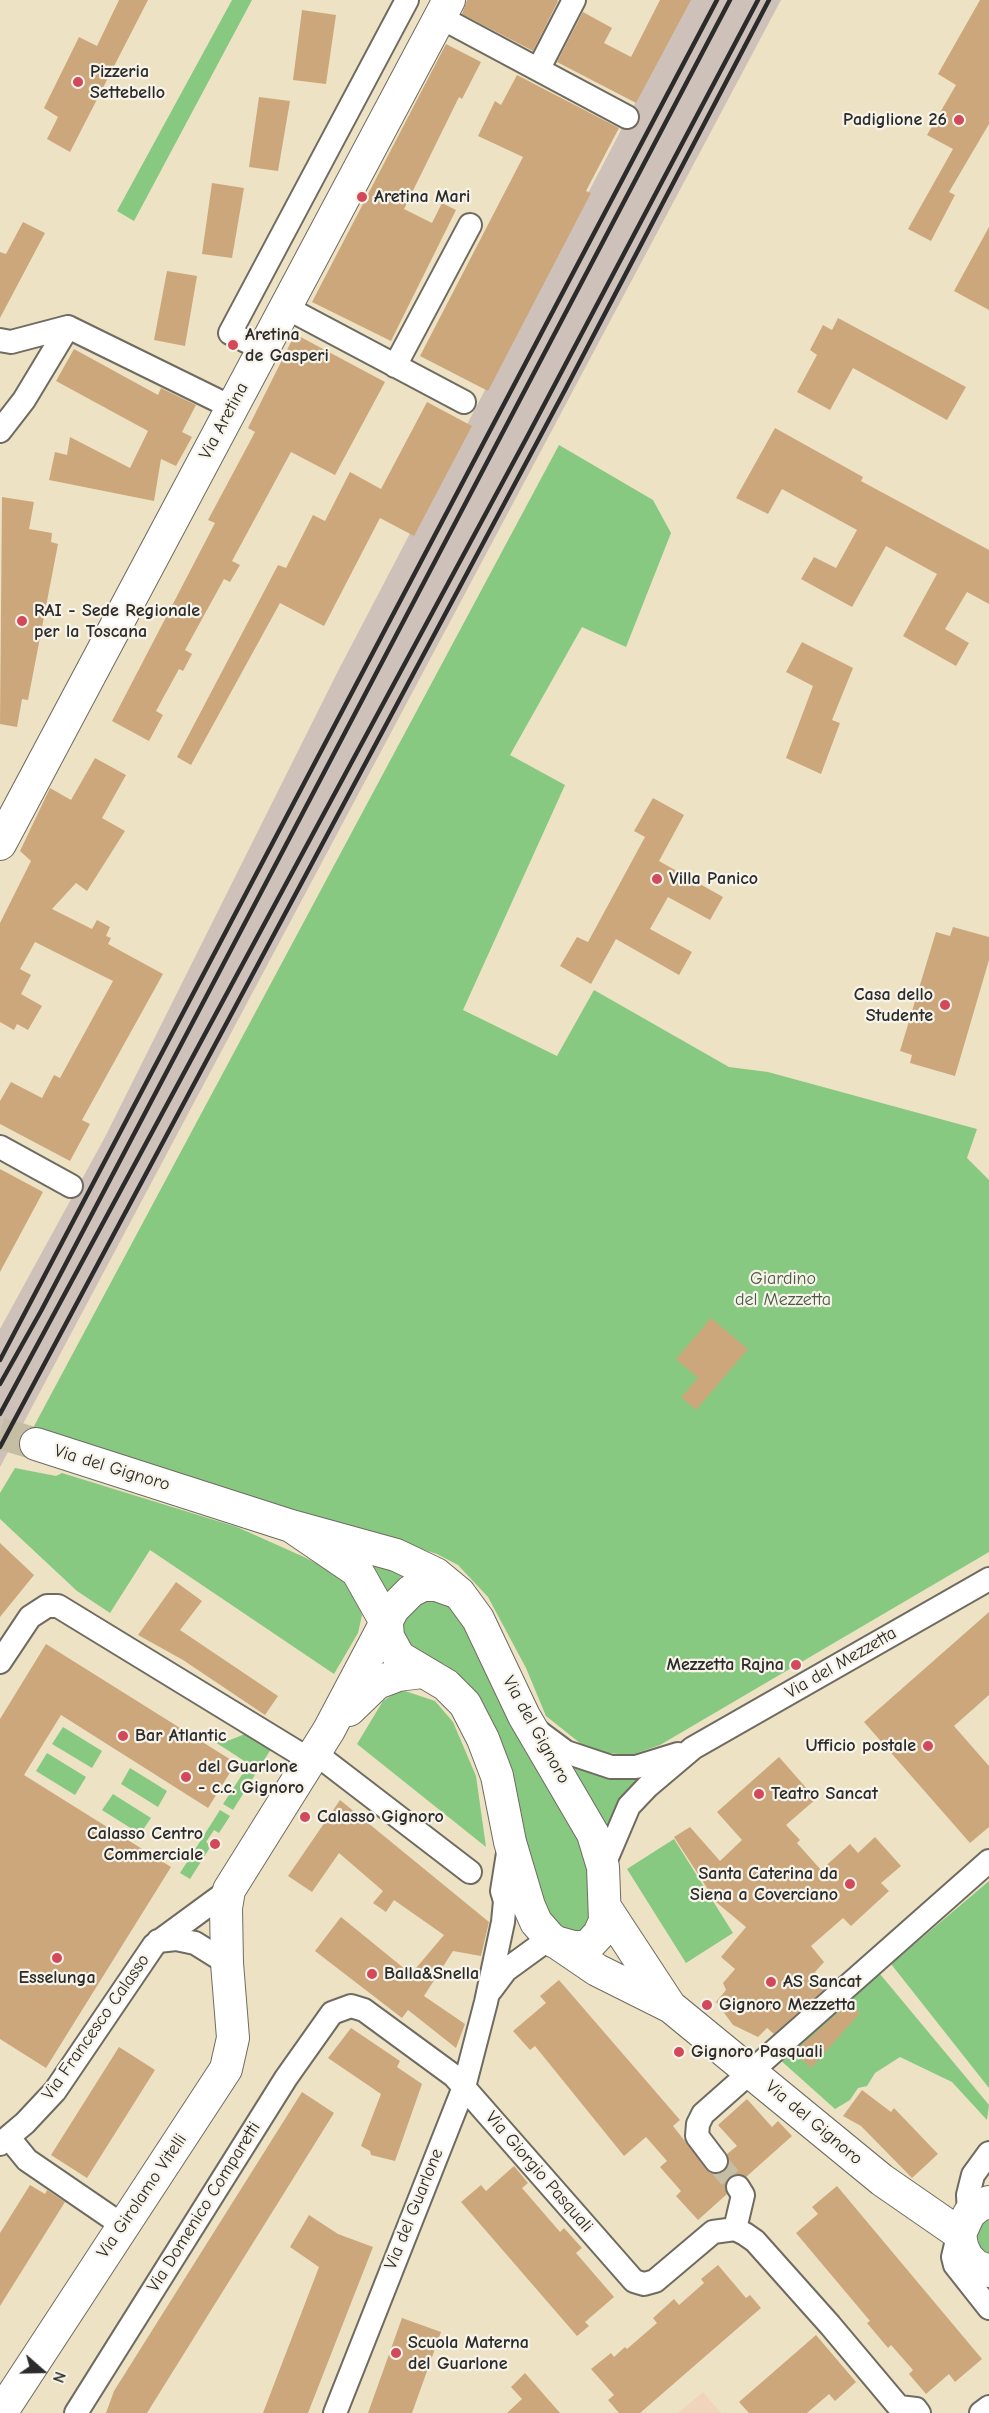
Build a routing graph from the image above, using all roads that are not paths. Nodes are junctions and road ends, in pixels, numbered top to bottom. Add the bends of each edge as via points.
1 (407, 0) edge
2 (574, 0) edge
3 (445, 9) edge
4 (539, 68) junction
5 (627, 117) dead end
6 (470, 225) dead end
7 (285, 308) junction
8 (68, 327) junction
9 (0, 340) edge
10 (262, 349) junction
11 (395, 366) junction
12 (465, 402) dead end
13 (231, 407) junction
14 (0, 431) edge
15 (0, 844) edge
16 (0, 1147) edge
17 (71, 1186) dead end
18 (36, 1444) tunnel mouth
19 (291, 1526) junction
20 (989, 1579) edge
21 (459, 1593) junction
22 (387, 1623) junction
23 (0, 1662) edge
24 (422, 1672) junction
25 (530, 1725) junction
26 (318, 1748) junction
27 (693, 1748) junction
28 (510, 1842) junction
29 (989, 1861) edge
30 (603, 1867) junction
31 (470, 1872) dead end
32 (229, 1890) junction
33 (605, 1906) junction
34 (552, 1940) junction
35 (158, 1941) junction
36 (227, 1963) junction
37 (486, 2002) junction
38 (671, 2007) junction
39 (340, 2008) joint
40 (750, 2070) junction
41 (464, 2087) junction
42 (4, 2141) edge
43 (989, 2153) edge
44 (716, 2161) tunnel mouth
45 (738, 2187) tunnel mouth
46 (973, 2217) edge
47 (122, 2225) junction
48 (735, 2229) junction
49 (989, 2271) edge
50 (989, 2308) edge
51 (989, 2407) edge
52 (1, 2413) edge
53 (76, 2413) edge
54 (335, 2413) edge
55 (919, 2413) edge
56 (981, 2413) edge

1 - 10 street via 230,333
2 - 4 street
3 - 4 street
3 - 7 main road, Via Aretina
4 - 5 street
6 - 11 street
7 - 10 main road, Via Aretina
7 - 11 street
8 - 9 street via 10,342
8 - 13 street
8 - 14 street via 24,400
10 - 13 main road, Via Aretina
11 - 12 street
13 - 15 main road, Via Aretina
16 - 17 street
18 - 19 main road, Via del Gignoro
19 - 21 main road, Via del Gignoro via 396,1555 436,1574
19 - 22 main road, Via del Gignoro via 357,1571
20 - 27 street, Via del Mezzetta
21 - 22 main road via 436,1586 417,1587 393,1609
21 - 25 main road, Via del Gignoro via 478,1619
22 - 24 main road, Via del Gignoro via 393,1649
22 - 26 main road
23 - 26 street via 30,1617 47,1606 58,1606
24 - 26 main road via 377,1683
24 - 28 main road, Via del Gignoro via 451,1689 471,1714 497,1776
25 - 27 street, Via del Mezzetta via 566,1752 610,1767 636,1767
25 - 30 main road, Via del Gignoro via 593,1834
26 - 31 street
26 - 32 main road, Via Francesco Calasso
27 - 30 street, Via del Mezzetta via 629,1806
28 - 34 main road, Via del Gignoro via 533,1916
28 - 37 street, Via del Guarlone via 502,1922
29 - 40 street
30 - 33 main road, Via del Gignoro
32 - 35 street, Via Francesco Calasso
32 - 36 main road, Via Francesco Calasso
33 - 34 main road, Via del Gignoro via 602,1929 587,1947
33 - 38 main road, Via del Gignoro
34 - 37 street, Via del Guarlone via 506,1970
34 - 38 main road, Via del Gignoro via 597,1970
35 - 36 street, Via Francesco Calasso via 195,1943
35 - 42 street, Via Francesco Calasso via 54,2091
36 - 47 main road, Via Girolamo Vitelli via 233,2038 226,2069
37 - 41 street, Via del Guarlone
38 - 40 main road, Via del Gignoro
39 - 41 street, Via Giorgio Pasquali via 364,2010
39 - 53 street, Via Domenico Comparetti via 324,2022 286,2078
40 - 44 street via 703,2114 698,2124 700,2143
40 - 46 main road, Via del Gignoro via 882,2180
41 - 48 street, Via Giorgio Pasquali via 634,2281 655,2281 713,2232
41 - 54 street, Via del Guarlone
42 - 47 street
43 - 46 street via 973,2175 968,2195
45 - 48 street via 743,2195
46 - 49 main road via 962,2246 976,2266
46 - 50 street via 954,2244 955,2265
47 - 52 main road, Via Girolamo Vitelli
48 - 55 street via 755,2241 899,2407
51 - 56 street

